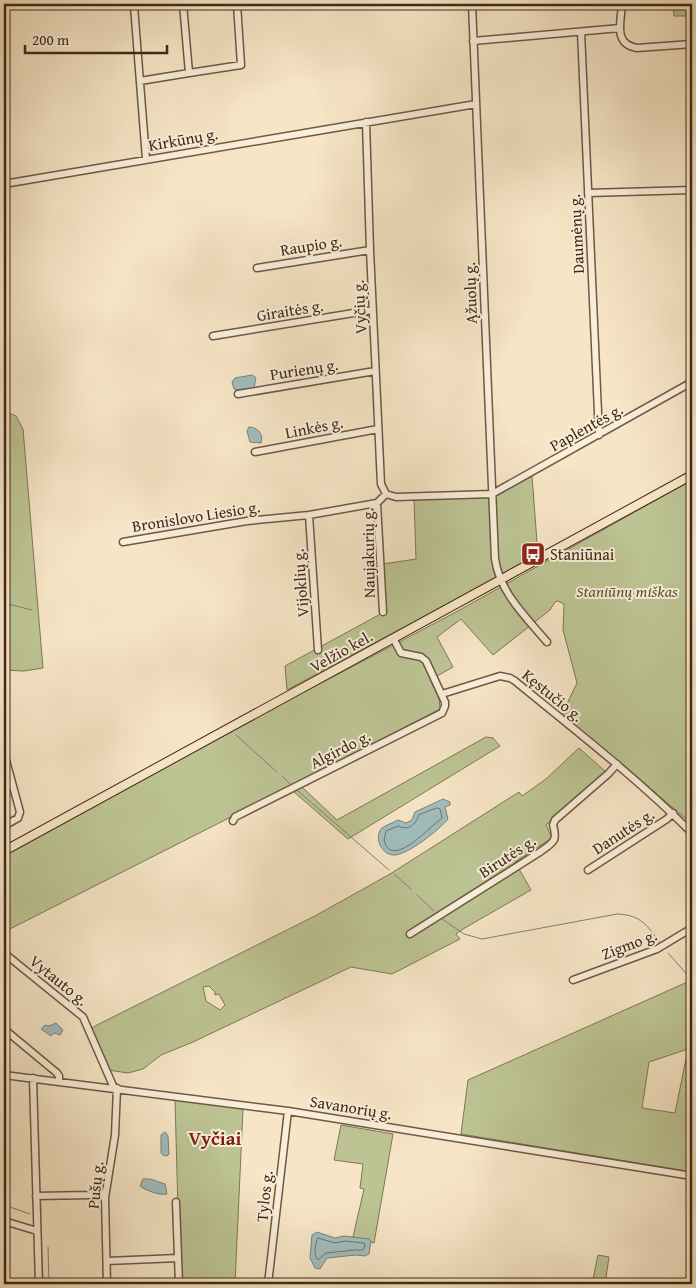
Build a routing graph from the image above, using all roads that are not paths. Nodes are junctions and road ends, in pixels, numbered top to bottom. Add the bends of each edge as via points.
1 (183, 4) edge
2 (237, 4) edge
3 (472, 4) edge
4 (622, 4) edge
5 (134, 6) dead end
6 (620, 28) junction
7 (581, 32) junction
8 (473, 40) junction
9 (692, 44) edge
10 (189, 73) junction
11 (140, 81) junction
12 (476, 104) junction
13 (366, 122) junction
14 (146, 160) junction
15 (4, 184) edge
16 (692, 190) edge
17 (588, 193) junction
18 (370, 250) junction
19 (257, 268) dead end
20 (372, 310) junction
21 (213, 336) dead end
22 (375, 371) junction
23 (692, 382) edge
24 (238, 394) dead end
25 (378, 430) junction
26 (599, 436) junction
27 (255, 452) dead end
28 (692, 475) edge
29 (386, 494) junction
30 (492, 494) junction
31 (377, 503) junction
32 (309, 515) junction
33 (124, 542) dead end
34 (501, 580) junction
35 (383, 612) dead end
36 (393, 638) junction
37 (547, 642) dead end
38 (318, 650) dead end
39 (442, 694) junction
40 (4, 753) edge
41 (617, 764) junction
42 (673, 813) junction
43 (233, 821) dead end
44 (4, 826) edge
45 (692, 832) edge
46 (4, 851) edge
47 (588, 870) dead end
48 (692, 928) edge
49 (410, 934) dead end
50 (4, 953) edge
51 (573, 980) dead end
52 (4, 1029) edge
53 (4, 1075) edge
54 (33, 1078) junction
55 (59, 1081) junction
56 (116, 1088) junction
57 (288, 1111) junction
58 (692, 1176) edge
59 (105, 1193) junction
60 (36, 1196) junction
61 (176, 1202) dead end
62 (4, 1221) edge
63 (36, 1231) junction
64 (178, 1258) junction
65 (106, 1261) junction
66 (39, 1284) edge
67 (107, 1284) edge
68 (179, 1284) edge
69 (268, 1284) edge

1 - 10 street
2 - 10 street via 241,65
3 - 8 street, Ąžuolų g.
4 - 6 street
5 - 11 street
6 - 7 street
6 - 9 street via 622,41 628,46
7 - 8 street
7 - 17 street, Daumėnų g.
8 - 12 street, Ąžuolų g.
10 - 11 street
11 - 14 street
12 - 13 street
12 - 30 street, Ąžuolų g.
13 - 14 street, Kirkūnų g.
13 - 18 street, Vyčių g.
14 - 15 street, Kirkūnų g.
16 - 17 street
17 - 26 street, Daumėnų g.
18 - 19 street, Raupio g.
18 - 20 street, Vyčių g.
20 - 21 street, Giraitės g.
20 - 22 street, Vyčių g.
22 - 24 street, Purienų g.
22 - 25 street, Vyčių g.
23 - 26 street, Paplentės g.
25 - 27 street, Linkės g.
25 - 29 street, Vyčių g. via 381,484
26 - 30 street, Paplentės g.
28 - 34 main road, Velžio kel.
29 - 30 street via 396,497
29 - 31 street, Naujakurių g.
30 - 34 street, Ąžuolų g. via 495,559
31 - 32 street
31 - 35 street, Naujakurių g.
32 - 33 street, Bronislovo Liesio g. via 247,521
32 - 38 street, Vijoklių g.
34 - 36 main road, Velžio kel.
34 - 37 street, Ąžuolų g. via 507,594
36 - 39 street via 401,653 424,659
36 - 46 main road, Velžio kel.
39 - 41 street, Kęstučio g. via 500,676 510,678
39 - 43 street, Algirdo g. via 445,706 438,716
40 - 44 street via 19,816
41 - 42 street, Kęstučio g.
41 - 49 street, Birutės g. via 555,820 554,841
42 - 45 street, Kęstučio g.
42 - 47 street, Danutės g.
48 - 51 street, Zigmo g. via 657,949
50 - 56 street, Vytauto g. via 83,1017
52 - 55 street via 57,1073
53 - 54 street, Savanorių g.
54 - 55 street, Savanorių g.
54 - 60 street
55 - 56 street, Savanorių g.
56 - 57 street, Savanorių g.
56 - 59 street, Pušų g. via 115,1135
57 - 58 street, Savanorių g.
57 - 69 street, Tylos g.
59 - 60 street
59 - 65 street, Pušų g.
60 - 63 street
61 - 64 street
62 - 63 street
63 - 66 street
64 - 65 street
64 - 68 street
65 - 67 street, Pušų g.

